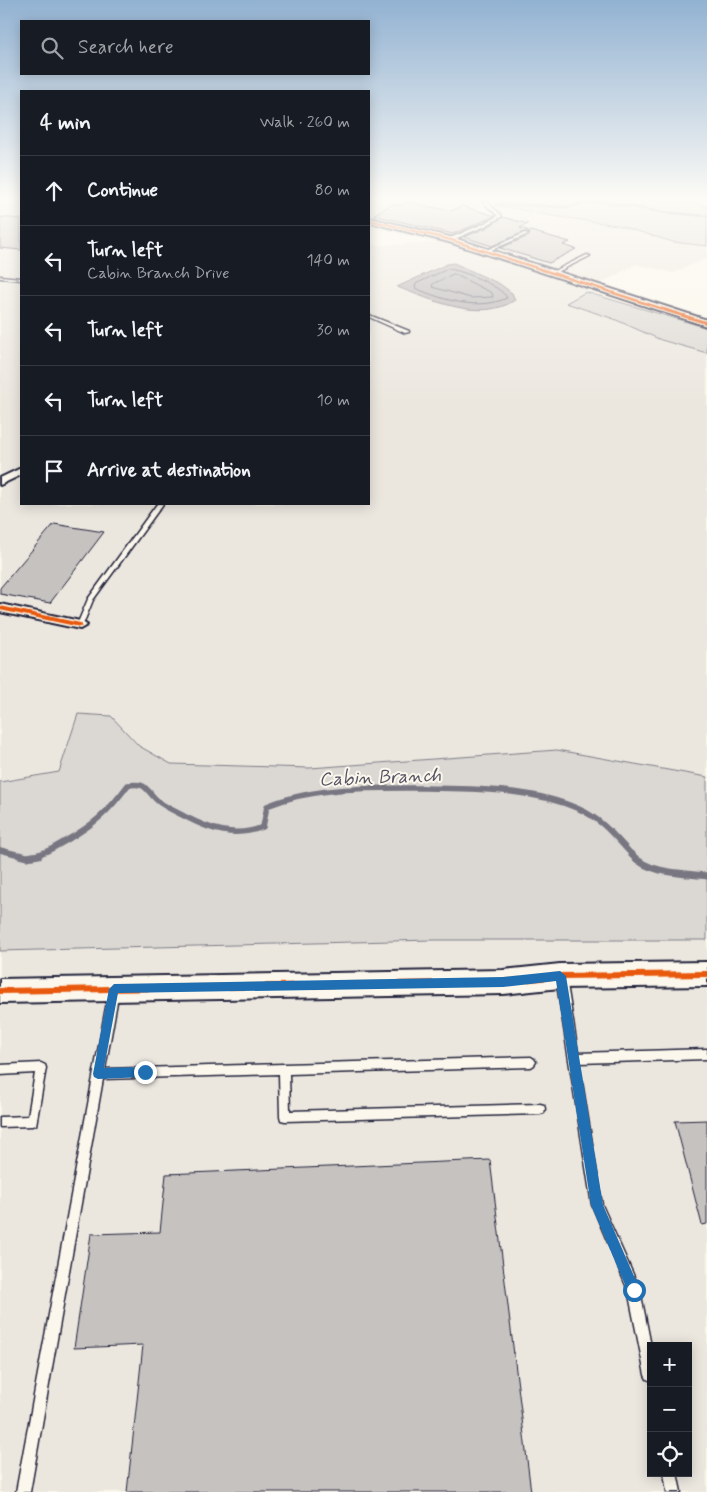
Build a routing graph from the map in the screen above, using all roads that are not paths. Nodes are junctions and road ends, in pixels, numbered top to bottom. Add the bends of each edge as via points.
1 (533, 267) edge
2 (565, 267) edge
3 (552, 273) junction
4 (0, 277) edge
5 (20, 279) edge
6 (370, 316) edge
7 (707, 323) edge
8 (407, 332) dead end
9 (20, 471) edge
10 (0, 482) edge
11 (159, 505) edge
12 (0, 608) edge
13 (80, 625) joint
14 (707, 974) edge
15 (560, 976) junction
16 (114, 989) junction
17 (0, 990) edge
18 (707, 1054) edge
19 (574, 1058) junction
20 (531, 1062) dead end
21 (284, 1068) junction
22 (0, 1070) edge
23 (98, 1074) junction
24 (540, 1109) dead end
25 (0, 1122) edge
26 (647, 1355) edge
27 (671, 1477) edge
28 (23, 1492) edge
29 (674, 1492) edge

1 - 3 street
2 - 3 lane
3 - 7 street
4 - 5 lane
6 - 8 lane
9 - 10 street
11 - 13 lane via 90,600
12 - 13 street
14 - 15 street
15 - 16 street via 503,982
15 - 19 lane
16 - 17 street
16 - 23 lane
18 - 19 lane
19 - 26 lane via 597,1205 634,1290
20 - 21 lane
21 - 23 lane
21 - 24 lane via 285,1116
22 - 25 lane via 41,1068 32,1121
23 - 28 lane
27 - 29 lane

